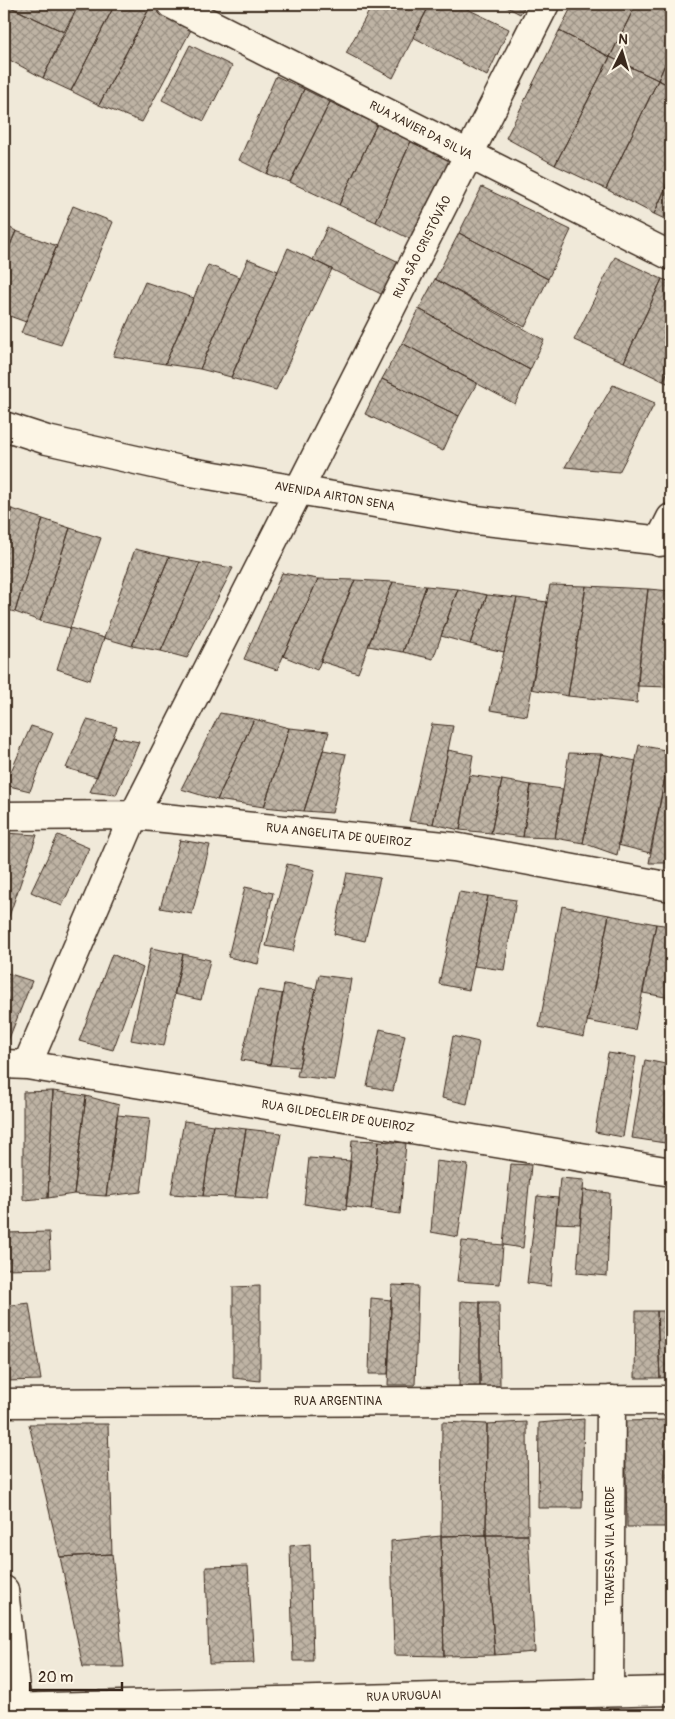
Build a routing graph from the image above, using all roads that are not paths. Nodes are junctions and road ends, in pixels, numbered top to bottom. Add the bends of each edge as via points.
1 (171, 4) edge
2 (545, 4) edge
3 (469, 154) junction
4 (671, 256) edge
5 (4, 426) edge
6 (300, 490) junction
7 (671, 518) edge
8 (665, 542) edge
9 (134, 815) junction
10 (4, 816) edge
11 (671, 888) edge
12 (15, 1064) edge
13 (671, 1172) edge
14 (611, 1400) junction
15 (671, 1400) edge
16 (4, 1403) edge
17 (4, 1590) edge
18 (671, 1690) edge
19 (609, 1691) junction
20 (13, 1710) edge

1 - 3 street, RUA XAVIER DA SILVA
2 - 3 street, RUA SÃO CRISTÓVÃO
3 - 4 street, RUA XAVIER DA SILVA
3 - 6 street, RUA SÃO CRISTÓVÃO
5 - 6 street, AVENIDA AIRTON SENA via 48,440 185,471
6 - 8 street, AVENIDA AIRTON SENA via 476,520
6 - 9 street, RUA SÃO CRISTÓVÃO
7 - 8 street
9 - 10 street, RUA ANGELITA DE QUEIROZ
9 - 11 street, RUA ANGELITA DE QUEIROZ via 454,847
9 - 12 street, RUA SÃO CRISTÓVÃO
12 - 13 street, RUA GILDECLEIR DE QUEIROZ
14 - 15 street, RUA ARGENTINA
14 - 16 street, RUA ARGENTINA
14 - 19 street, TRAVESSA VILA VERDE
17 - 20 street
18 - 19 street, RUA URUGUAI
19 - 20 street, RUA URUGUAI

